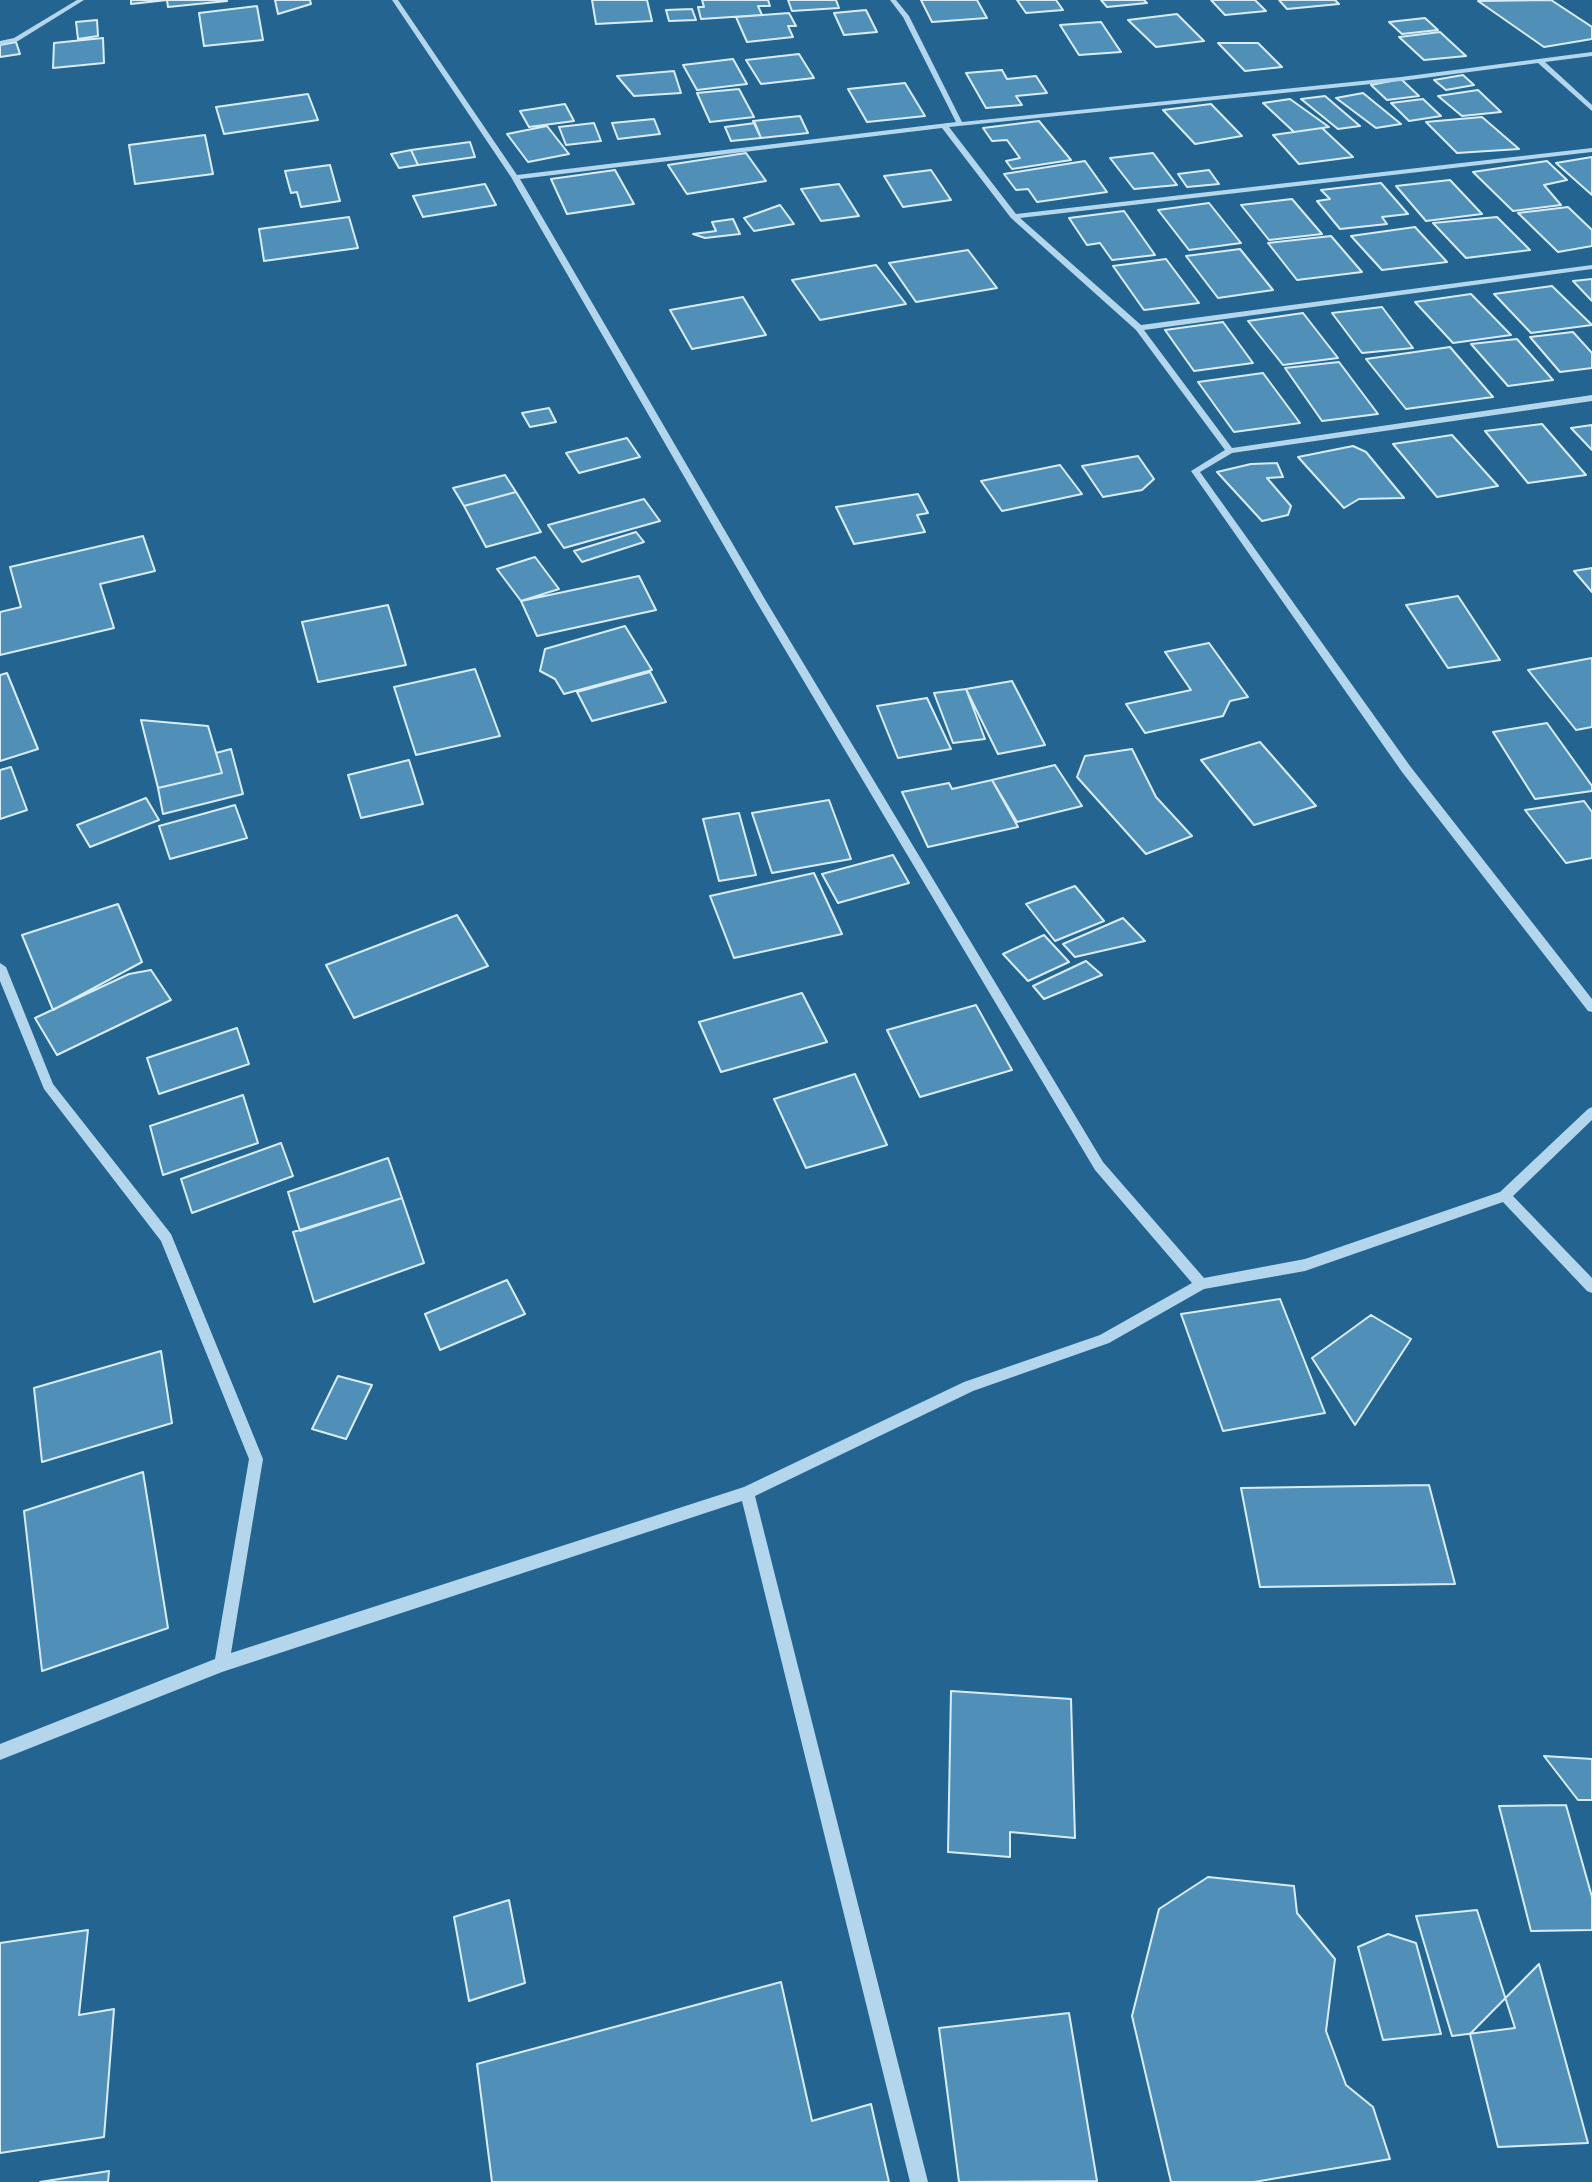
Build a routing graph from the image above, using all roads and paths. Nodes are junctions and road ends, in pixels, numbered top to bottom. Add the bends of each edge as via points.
1 (81, 0) edge
2 (395, 0) edge
3 (892, 0) edge
4 (0, 43) edge
5 (1592, 54) edge
6 (1540, 61) junction
7 (1592, 109) edge
8 (960, 124) junction
9 (944, 126) junction
10 (1592, 150) edge
11 (514, 177) junction
12 (1014, 216) junction
13 (1592, 267) edge
14 (1139, 328) junction
15 (1592, 398) edge
16 (1230, 451) junction
17 (0, 967) edge
18 (1592, 1008) edge
19 (1592, 1112) edge
20 (1505, 1196) junction
21 (1201, 1284) junction
22 (1592, 1287) edge
23 (747, 1493) junction
24 (222, 1664) junction
25 (0, 1752) edge
26 (919, 2182) edge

1 - 4 street via 29,33
2 - 11 street
3 - 8 street via 906,16
5 - 6 street
6 - 7 street
6 - 8 street
8 - 9 street
9 - 11 street
9 - 12 street
10 - 12 street
11 - 21 street via 1099,1166
12 - 14 street
13 - 14 street
14 - 16 street
15 - 16 street
16 - 18 street via 1195,471 1406,769
17 - 24 street via 48,1086 166,1238 256,1459
19 - 20 street
20 - 21 street via 1305,1265
20 - 22 street
21 - 23 street via 1104,1339 969,1387
23 - 24 street
23 - 26 street
24 - 25 street

